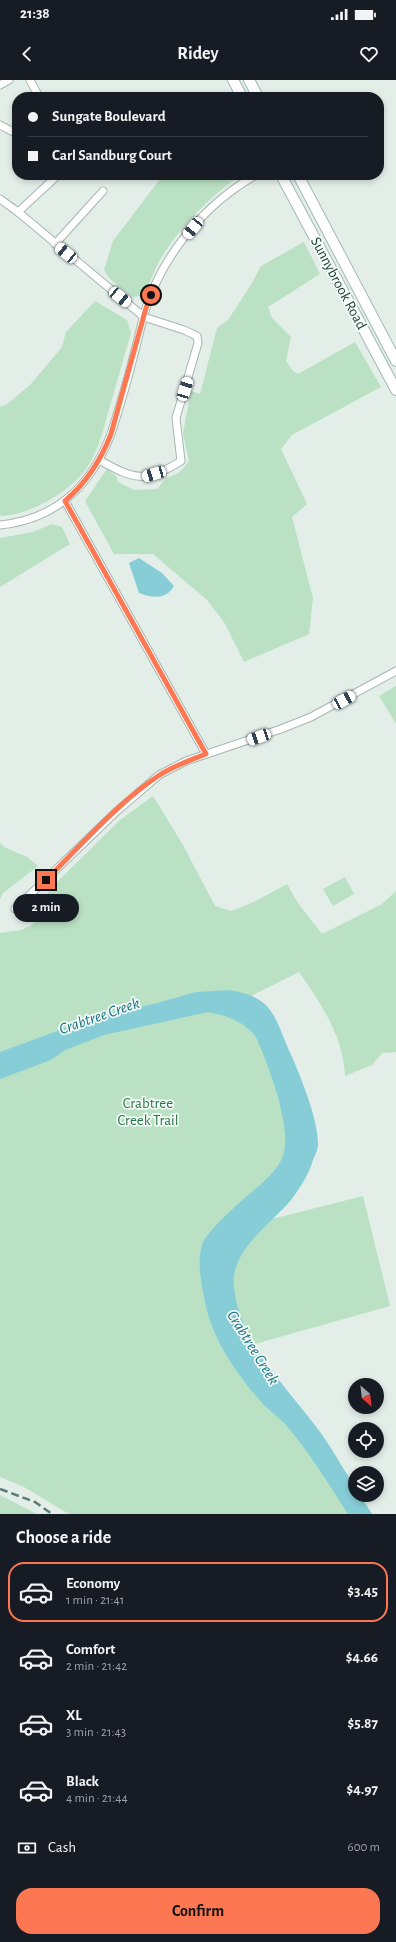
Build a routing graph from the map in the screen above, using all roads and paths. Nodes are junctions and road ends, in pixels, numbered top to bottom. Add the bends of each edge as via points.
1 (9, 80) edge
2 (30, 80) edge
3 (233, 80) edge
4 (249, 80) edge
5 (0, 85) edge
6 (36, 92) edge
7 (239, 92) edge
8 (255, 92) edge
9 (0, 125) edge
10 (12, 131) edge
11 (53, 180) edge
12 (249, 180) edge
13 (284, 180) edge
14 (301, 180) edge
15 (103, 191) dead end
16 (0, 199) edge
17 (18, 212) junction
18 (55, 244) junction
19 (144, 317) junction
20 (396, 361) edge
21 (396, 390) edge
22 (99, 460) junction
23 (65, 501) junction
24 (0, 525) edge
25 (396, 671) edge
26 (206, 754) junction
27 (15, 909) dead end

1 - 5 street
2 - 6 street
3 - 7 main road
4 - 8 main road
9 - 10 street
11 - 17 street
12 - 19 street via 217,203 184,238 162,272
13 - 21 main road, Sunnybrook Road
14 - 20 main road, Sunnybrook Road
15 - 18 street
16 - 17 street
17 - 18 street
18 - 19 street
19 - 22 street via 111,434
19 - 22 street via 197,336 198,343 176,418 181,461 164,472 144,477 125,474
22 - 23 street via 78,490
23 - 24 street via 36,517
23 - 26 street
25 - 26 street via 305,719
26 - 27 street via 159,775 137,792

